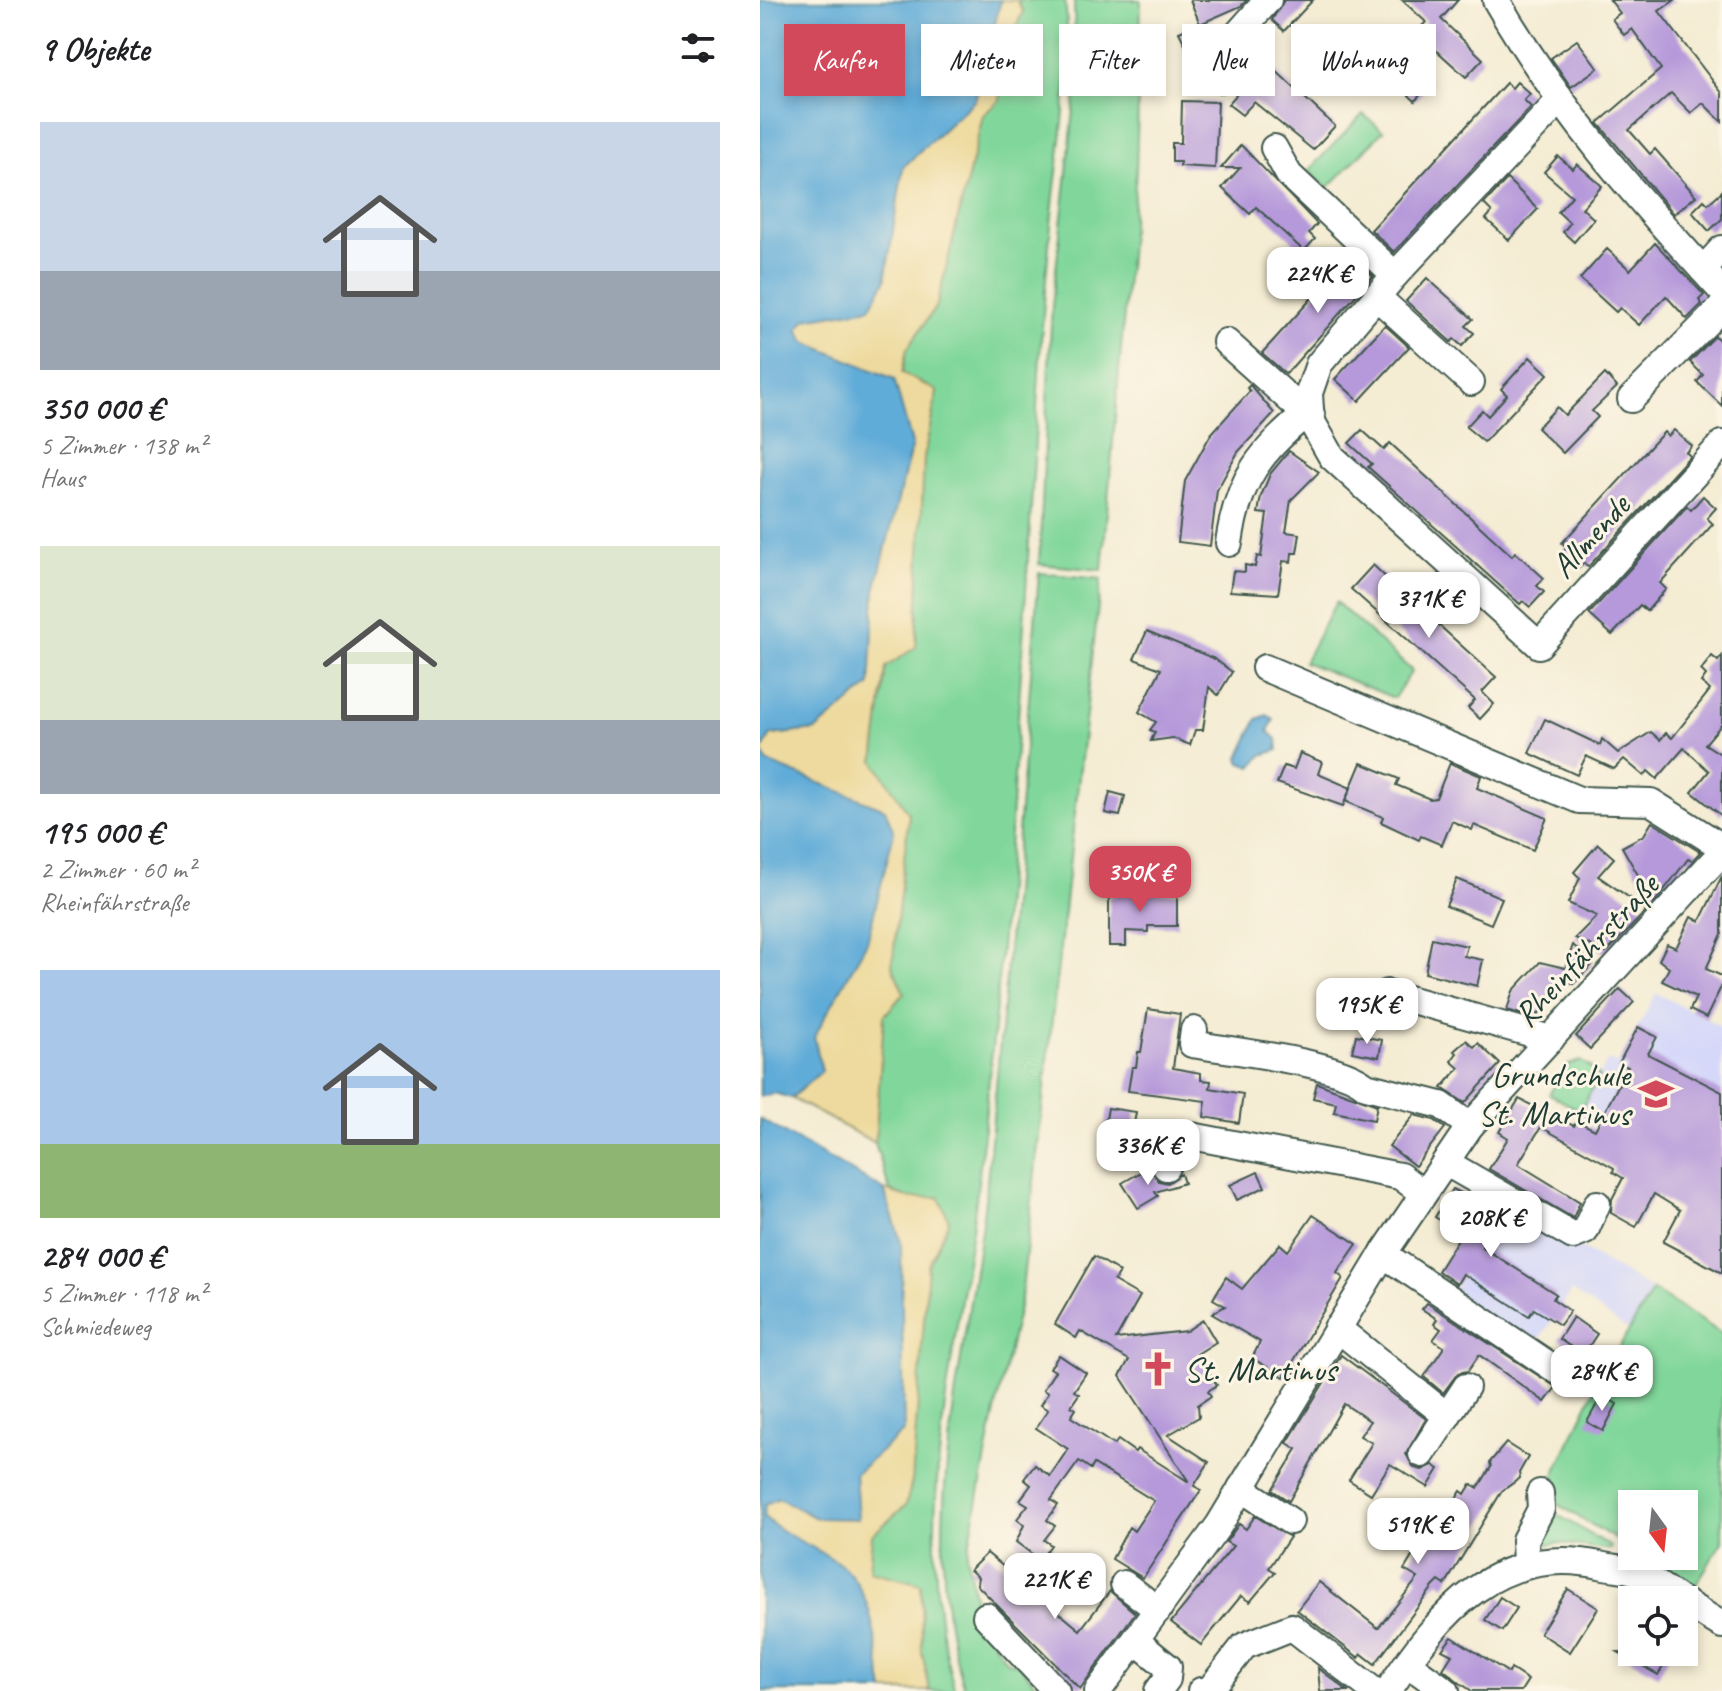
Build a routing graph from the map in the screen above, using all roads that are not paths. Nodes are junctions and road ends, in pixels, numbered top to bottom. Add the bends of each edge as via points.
1 (1255, 0) edge
2 (1268, 0) edge
3 (1496, 0) edge
4 (1232, 24) edge
5 (1247, 24) edge
6 (1559, 101) junction
7 (1274, 148) dead end
8 (1722, 249) edge
9 (1703, 270) junction
10 (1395, 275) junction
11 (1722, 291) edge
12 (1376, 296) junction
13 (1722, 307) edge
14 (1226, 342) dead end
15 (1471, 382) dead end
16 (1631, 399) dead end
17 (1310, 410) junction
18 (1722, 444) edge
19 (1229, 543) dead end
20 (1265, 668) dead end
21 (1720, 859) edge
22 (1387, 993) dead end
23 (1194, 1030) dead end
24 (1551, 1039) junction
25 (1470, 1126) junction
26 (1445, 1162) junction
27 (1166, 1167) dead end
28 (1423, 1193) junction
29 (1597, 1204) dead end
30 (1383, 1254) junction
31 (1337, 1328) junction
32 (1558, 1371) dead end
33 (1466, 1387) dead end
34 (1447, 1416) junction
35 (1422, 1454) dead end
36 (1241, 1488) junction
37 (1541, 1501) dead end
38 (1290, 1521) dead end
39 (1526, 1565) junction
40 (1124, 1584) dead end
41 (1657, 1586) edge
42 (1158, 1610) junction
43 (1698, 1611) edge
44 (986, 1616) dead end
45 (1722, 1625) edge
46 (1136, 1641) junction
47 (1408, 1664) junction
48 (1170, 1687) edge
49 (1056, 1691) edge
50 (1098, 1691) edge
51 (1201, 1691) edge
52 (1374, 1691) edge
53 (1388, 1691) edge
54 (1446, 1691) edge

1 - 4 street
2 - 5 street
3 - 6 street
6 - 9 street via 1635,197
6 - 10 street
7 - 10 street via 1289,175
8 - 9 street
9 - 11 street
10 - 12 street
12 - 15 street
12 - 17 street via 1315,370
13 - 16 street
14 - 17 street via 1280,391
17 - 18 street, Allmende via 1332,457 1539,645
17 - 19 street via 1274,441 1242,484
20 - 21 street, Rheinfährstraße via 1579,800 1651,802
21 - 24 street, Rheinfährstraße
22 - 24 street
23 - 25 street via 1192,1044 1357,1078 1366,1086 1441,1105
24 - 25 street, Rheinfährstraße
25 - 26 street, Rheinfährstraße
26 - 28 street, Rheinfährstraße
26 - 29 street via 1573,1236 1585,1231
27 - 28 street via 1184,1124 1400,1176
28 - 30 street, Rheinfährstraße
30 - 31 street, Rheinfährstraße
30 - 32 street
31 - 34 street
31 - 36 street, Rheinfährstraße
33 - 34 street
34 - 35 street
36 - 38 street
36 - 42 street, Rheinfährstraße
37 - 39 street via 1525,1540
39 - 41 street via 1582,1561 1632,1571
39 - 47 street via 1463,1596
40 - 42 street
42 - 46 street, Rheinfährstraße
43 - 45 street
44 - 49 street
46 - 48 street via 1168,1667
46 - 50 street, Rheinfährstraße
47 - 53 street
47 - 54 street
51 - 52 street via 1209,1691 1244,1646 1292,1627

